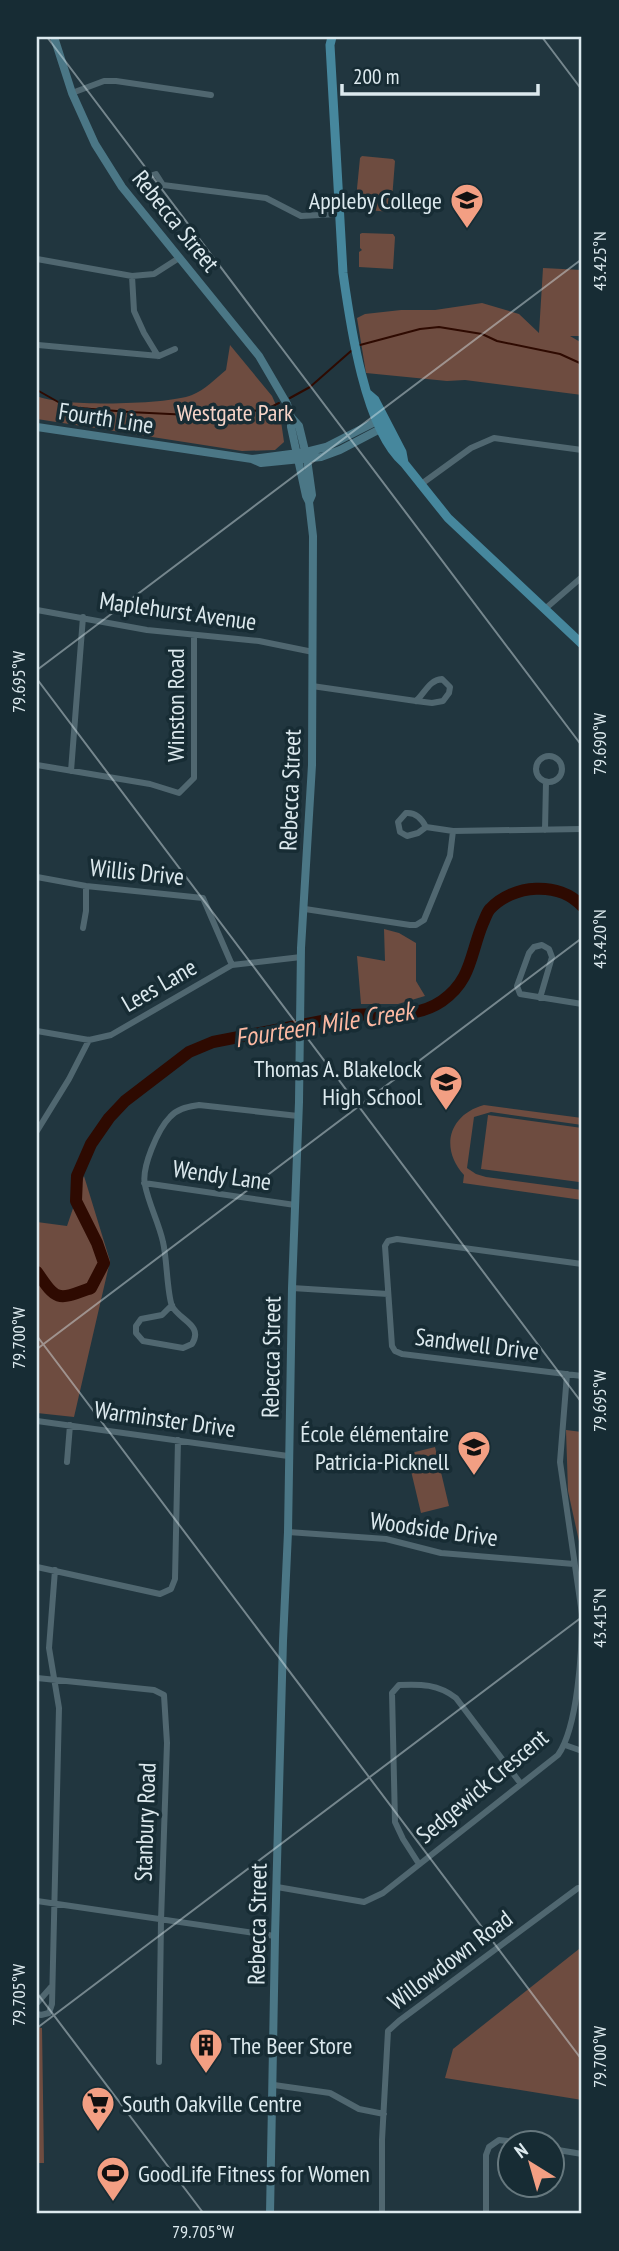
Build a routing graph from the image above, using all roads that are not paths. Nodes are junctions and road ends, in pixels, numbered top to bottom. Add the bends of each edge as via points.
1 (54, 37) edge
2 (329, 39) edge
3 (72, 93) junction
4 (211, 95) dead end
5 (163, 185) dead end
6 (338, 214) junction
7 (179, 258) junction
8 (37, 259) edge
9 (132, 276) junction
10 (38, 345) edge
11 (175, 349) dead end
12 (159, 356) junction
13 (381, 423) junction
14 (37, 427) edge
15 (582, 450) edge
16 (302, 456) junction
17 (421, 485) junction
18 (582, 577) edge
19 (546, 608) junction
20 (37, 610) edge
21 (83, 617) junction
22 (194, 635) junction
23 (582, 644) edge
24 (313, 652) junction
25 (312, 686) junction
26 (416, 701) junction
27 (37, 765) edge
28 (71, 771) junction
29 (546, 782) junction
30 (426, 827) junction
31 (582, 829) edge
32 (545, 830) junction
33 (453, 831) junction
34 (37, 877) edge
35 (86, 886) junction
36 (304, 909) junction
37 (83, 928) dead end
38 (301, 957) junction
39 (232, 965) junction
40 (540, 998) junction
41 (582, 1004) edge
42 (37, 1031) edge
43 (89, 1040) junction
44 (298, 1116) junction
45 (37, 1130) edge
46 (144, 1183) junction
47 (295, 1205) junction
48 (582, 1264) edge
49 (292, 1288) junction
50 (388, 1294) junction
51 (172, 1305) junction
52 (567, 1374) junction
53 (582, 1376) edge
54 (37, 1420) edge
55 (70, 1425) junction
56 (178, 1440) junction
57 (288, 1456) junction
58 (67, 1462) dead end
59 (288, 1532) junction
60 (574, 1563) junction
61 (37, 1567) edge
62 (55, 1570) junction
63 (37, 1678) edge
64 (54, 1681) junction
65 (565, 1745) junction
66 (582, 1751) edge
67 (521, 1784) junction
68 (419, 1864) junction
69 (277, 1887) junction
70 (582, 1888) edge
71 (37, 1901) edge
72 (55, 1904) junction
73 (161, 1921) junction
74 (275, 1936) junction
75 (52, 1986) junction
76 (37, 2003) edge
77 (37, 2014) edge
78 (159, 2062) dead end
79 (274, 2085) junction
80 (384, 2114) junction
81 (496, 2142) edge
82 (270, 2214) edge
83 (382, 2214) edge
84 (486, 2214) edge

1 - 3 main road, Rebecca Street
2 - 6 main road
3 - 4 street via 116,81
3 - 7 main road, Rebecca Street via 95,144 122,187
5 - 6 street via 265,198 301,216
6 - 13 main road via 348,309 361,373 369,403
7 - 9 street via 154,274
7 - 16 main road, Rebecca Street via 259,356 286,404
8 - 9 street
9 - 12 street via 134,311
10 - 12 street
11 - 12 street
13 - 16 main road, Fourth Line
13 - 17 main road
14 - 16 main road, Fourth Line via 252,459
15 - 17 street via 494,438
16 - 24 main road, Rebecca Street via 313,536
17 - 19 main road via 448,518
18 - 19 street
19 - 23 main road
20 - 21 street, Maplehurst Avenue
21 - 22 street, Maplehurst Avenue
21 - 28 street
22 - 24 street, Maplehurst Avenue
22 - 28 street, Winston Road via 194,778 179,793
24 - 25 main road, Rebecca Street
25 - 26 street
25 - 36 main road, Rebecca Street
26 - 26 street via 439,703 450,687 437,679
27 - 28 street, Winston Road
29 - 29 street via 556,780 561,772 561,764 553,757 544,757 536,766
29 - 32 street
30 - 30 street via 410,812 398,822 400,832 407,836
30 - 33 street
31 - 32 street
32 - 33 street
33 - 36 street via 450,856 421,923
34 - 35 street, Willis Drive
35 - 37 street
35 - 39 street, Willis Drive via 203,898
36 - 38 main road, Rebecca Street
38 - 39 street, Lees Lane
38 - 44 main road, Rebecca Street
39 - 43 street, Lees Lane via 111,1035
40 - 40 street via 552,957 542,945 531,949 517,986 522,995
40 - 41 street
42 - 43 street, Lees Lane
43 - 45 street
44 - 46 street via 199,1105 183,1108 169,1118 146,1158
44 - 47 main road, Rebecca Street
46 - 47 street, Wendy Lane
46 - 51 street via 163,1241
47 - 49 main road, Rebecca Street
48 - 50 street via 397,1239 385,1246
49 - 50 street
49 - 57 main road, Rebecca Street
50 - 52 street, Sandwell Drive via 395,1351
51 - 51 street via 162,1315 141,1319 136,1326 139,1338 165,1346 192,1344 195,1330
52 - 53 street, Sandwell Drive
52 - 60 street, Sedgewick Crescent via 560,1462
54 - 55 street, Warminster Drive
55 - 56 street, Warminster Drive
55 - 58 street
56 - 57 street, Warminster Drive
56 - 62 street via 175,1579 171,1589 160,1594
57 - 59 main road, Rebecca Street
59 - 60 street, Woodside Drive via 386,1539 441,1553
59 - 69 main road, Rebecca Street
60 - 65 street, Sedgewick Crescent via 582,1634 573,1719
61 - 62 street
62 - 64 street via 50,1647
63 - 64 street
64 - 72 street via 60,1708
64 - 73 street, Stanbury Road via 154,1690 164,1695 167,1742
65 - 66 street
65 - 67 street, Sedgewick Crescent
67 - 68 street, Sedgewick Crescent
67 - 68 street via 456,1698 426,1684 399,1685 392,1693 396,1822
68 - 69 street, Sedgewick Crescent via 364,1902
69 - 74 main road, Rebecca Street
70 - 80 street, Willowdown Road via 387,2031
71 - 72 street
72 - 73 street
72 - 75 street
73 - 74 street
73 - 78 street, Stanbury Road
74 - 79 main road, Rebecca Street
75 - 76 street
75 - 77 street via 49,2013
79 - 80 street via 330,2092 359,2109
79 - 82 main road, Rebecca Street
80 - 83 street, Willowdown Road
81 - 84 street via 486,2155

